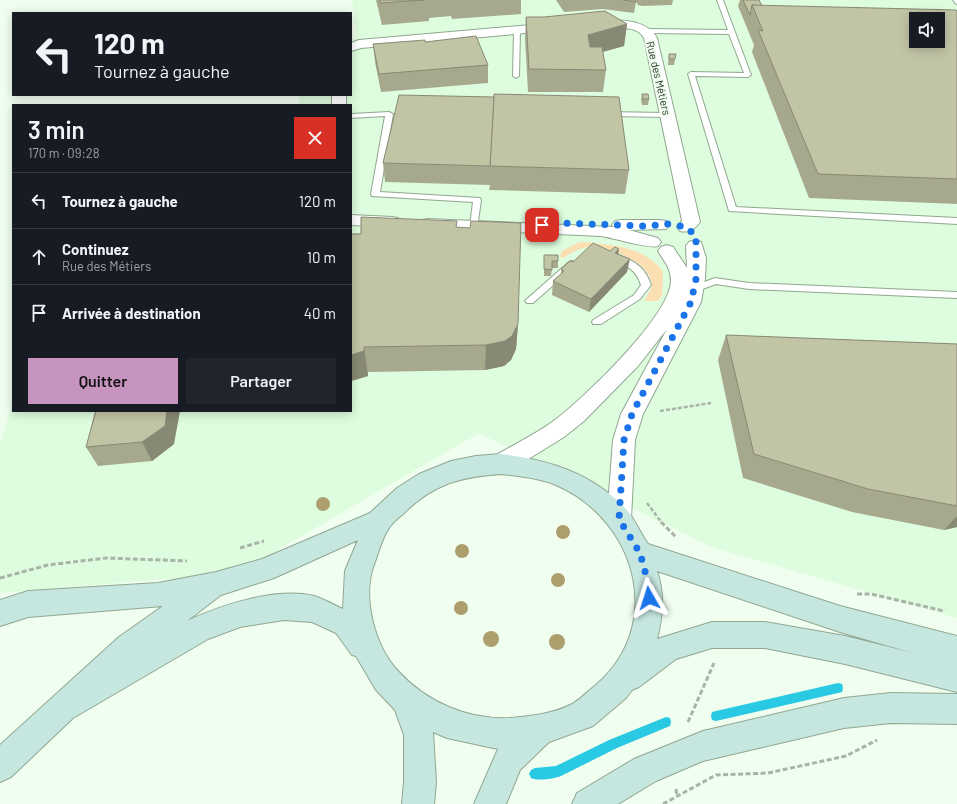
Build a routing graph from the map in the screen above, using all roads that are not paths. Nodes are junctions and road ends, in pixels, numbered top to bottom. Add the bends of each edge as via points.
1 (720, 0) edge
2 (586, 25) edge
3 (564, 26) edge
4 (517, 30) junction
5 (646, 31) junction
6 (731, 32) junction
7 (352, 47) edge
8 (516, 76) dead end
9 (596, 113) edge
10 (668, 115) junction
11 (352, 116) edge
12 (352, 220) edge
13 (957, 221) edge
14 (660, 225) junction
15 (474, 226) junction
16 (537, 228) junction
17 (690, 237) junction
18 (660, 246) junction
19 (606, 253) edge
20 (580, 256) edge
21 (694, 289) junction
22 (957, 295) edge
23 (530, 301) dead end
24 (597, 322) dead end
25 (501, 464) junction
26 (619, 519) junction
27 (379, 521) junction
28 (640, 553) junction
29 (216, 584) junction
30 (0, 613) edge
31 (957, 650) edge
32 (370, 656) junction
33 (957, 678) edge
34 (616, 688) junction
35 (407, 701) junction
36 (65, 707) junction
37 (957, 709) edge
38 (539, 731) junction
39 (0, 766) edge
40 (418, 804) edge
41 (490, 804) edge
42 (588, 804) edge

1 - 6 lane
2 - 5 street, Rue des Métiers via 610,23
3 - 4 street
4 - 7 street
4 - 8 lane
5 - 6 lane
5 - 10 street, Rue des Métiers via 651,39
6 - 13 lane via 748,75 691,74 732,209
9 - 10 lane
10 - 17 street, Rue des Métiers via 691,222
11 - 15 lane via 389,114 375,194 477,200
12 - 15 street
14 - 16 street via 557,223
14 - 17 street via 667,224
14 - 18 street via 652,230 650,235
15 - 16 street
16 - 18 street via 622,234
17 - 18 street via 684,251
17 - 21 street via 697,258
18 - 25 street via 674,257 679,272 680,286 673,305 604,390 563,426
19 - 24 lane via 637,267 646,285 637,296
20 - 23 lane
21 - 22 lane via 715,281 749,286
21 - 26 street via 691,302 630,420 624,440
25 - 26 main road via 534,468 566,478 595,496
25 - 27 main road via 457,470 427,481 406,495
26 - 28 main road
27 - 29 main road via 348,532 265,570
27 - 32 main road via 358,570 356,613
28 - 31 main road via 840,619
28 - 34 main road via 649,586 648,621 638,656
29 - 30 main road via 158,594 28,604
29 - 36 main road via 128,647
32 - 35 main road via 386,680
32 - 36 main road via 346,624 314,609 284,607 240,614 198,630
33 - 34 main road via 845,650 765,635 738,634 712,635 668,648
34 - 38 main road via 582,715
35 - 38 main road via 447,723 493,734
35 - 40 main road via 419,735
36 - 39 main road
37 - 42 main road via 891,708 844,713 703,746 646,770
38 - 41 main road via 509,759

